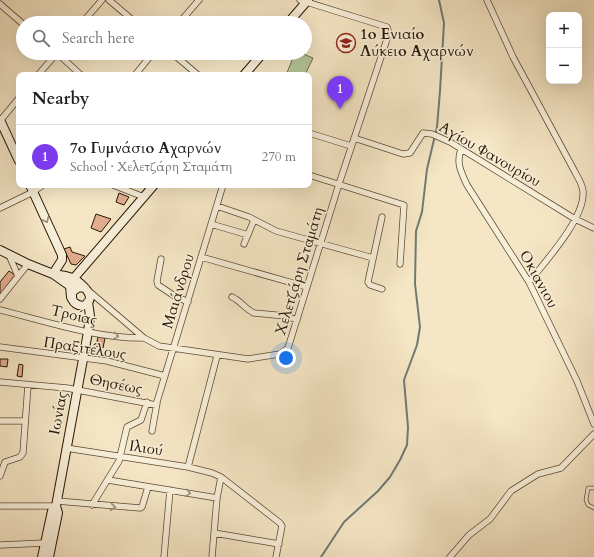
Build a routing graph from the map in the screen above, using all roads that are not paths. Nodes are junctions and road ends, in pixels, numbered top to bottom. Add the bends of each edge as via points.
1 (102, 0) edge
2 (109, 0) edge
3 (199, 0) edge
4 (487, 0) edge
5 (304, 1) edge
6 (0, 4) edge
7 (88, 16) edge
8 (128, 16) edge
9 (185, 16) edge
10 (293, 16) edge
11 (16, 18) edge
12 (51, 60) edge
13 (65, 60) edge
14 (147, 60) edge
15 (180, 60) edge
16 (257, 60) edge
17 (41, 72) edge
18 (78, 72) edge
19 (137, 72) edge
20 (194, 72) edge
21 (247, 72) edge
22 (16, 101) edge
23 (0, 120) edge
24 (312, 133) edge
25 (354, 138) junction
26 (351, 146) junction
27 (461, 150) junction
28 (16, 155) edge
29 (312, 176) edge
30 (339, 184) junction
31 (121, 188) edge
32 (152, 188) edge
33 (222, 188) edge
34 (32, 189) edge
35 (144, 197) junction
36 (217, 206) junction
37 (0, 208) edge
38 (382, 217) dead end
39 (575, 219) junction
40 (254, 220) junction
41 (211, 224) junction
42 (594, 228) edge
43 (248, 235) junction
44 (244, 244) dead end
45 (320, 244) junction
46 (0, 250) edge
47 (9, 255) junction
48 (201, 257) junction
49 (372, 258) junction
50 (161, 259) dead end
51 (28, 264) junction
52 (400, 264) dead end
53 (53, 274) junction
54 (18, 276) junction
55 (529, 282) junction
56 (82, 285) junction
57 (70, 286) junction
58 (307, 287) junction
59 (382, 289) dead end
60 (232, 297) dead end
61 (0, 299) edge
62 (73, 300) junction
63 (88, 302) junction
64 (188, 302) junction
65 (107, 309) junction
66 (0, 310) edge
67 (297, 320) junction
68 (89, 329) junction
69 (144, 338) junction
70 (0, 347) edge
71 (174, 348) junction
72 (217, 356) junction
73 (84, 358) junction
74 (165, 376) junction
75 (0, 382) edge
76 (28, 385) junction
77 (77, 389) junction
78 (147, 402) junction
79 (157, 404) junction
80 (0, 421) edge
81 (24, 421) junction
82 (594, 424) edge
83 (152, 430) dead end
84 (594, 434) edge
85 (66, 448) junction
86 (120, 457) junction
87 (188, 467) junction
88 (0, 476) edge
89 (221, 477) junction
90 (108, 480) junction
91 (148, 487) junction
92 (594, 488) edge
93 (170, 490) junction
94 (217, 498) junction
95 (56, 504) junction
96 (92, 505) junction
97 (0, 506) edge
98 (594, 508) edge
99 (214, 533) junction
100 (45, 543) junction
101 (279, 544) junction
102 (0, 545) edge
103 (42, 557) edge
104 (49, 557) edge
105 (164, 557) edge
106 (212, 557) edge
107 (276, 557) edge
108 (450, 557) edge

1 - 7 street
2 - 8 street
3 - 9 street
4 - 39 street via 499,30 583,190 582,204
5 - 10 main road
5 - 25 street, Χελετζάρη Σταμάτη via 388,27 389,33
6 - 11 street
12 - 17 street
13 - 18 street
14 - 19 street
15 - 20 street
16 - 21 main road
22 - 23 street
23 - 28 main road
24 - 26 street
25 - 26 street, Χελετζάρη Σταμάτη
25 - 27 street, Αγίου Φανουρίου via 403,154 410,153 423,133 432,134
26 - 30 street, Χελετζάρη Σταμάτη
27 - 39 street, Αγίου Φανουρίου
27 - 55 street, Οκιανιου via 458,158 460,170 467,185
29 - 30 street
30 - 45 street, Χελετζάρη Σταμάτη
30 - 52 street via 404,204
31 - 35 street
32 - 35 main road
33 - 36 street, Μαιάνδρου
34 - 37 street
34 -> 53 main road via 62,255 62,260
35 - 56 main road via 89,263
36 - 40 street
36 - 41 street, Μαιάνδρου
38 - 49 street
39 - 42 street, Αγίου Φανουρίου
39 - 55 street
40 - 43 street
40 - 45 street via 276,231
41 - 43 street
41 - 48 street, Μαιάνδρου
43 - 44 street
45 - 49 street
45 - 58 street, Χελετζάρη Σταμάτη
46 - 47 main road
47 - 51 main road
47 - 54 street
48 - 58 street
48 - 64 street, Μαιάνδρου
49 - 59 street via 368,282
50 - 64 street via 158,285 173,296
51 - 53 main road
51 - 54 street
53 - 56 main road
53 - 57 main road
54 - 61 street
55 - 82 street, Οκιανιου via 577,381
56 - 57 main road
56 - 62 main road via 76,289
56 - 63 main road, Ιωνίας via 90,297
56 - 65 street
57 - 62 main road
58 - 67 street, Χελετζάρη Σταμάτη
60 - 67 street via 254,313
62 - 63 main road via 81,306
62 - 68 main road via 84,315
63 - 65 street
63 - 68 main road, Ιωνίας
64 - 71 street, Μαιάνδρου
65 - 69 street
66 - 68 street, Τροίας
67 - 72 street, Χελετζάρη Σταμάτη via 288,348 280,354 248,359
68 -> 69 street, Τροίας via 134,339
68 - 73 main road, Ιωνίας
69 - 71 street via 159,346
70 - 73 street, Πραξιτέλους
71 - 72 street
71 - 74 street, Μαιάνδρου
72 - 87 street
73 - 74 street, Πραξιτέλους
73 - 77 main road, Ιωνίας
74 - 79 street, Μαιάνδρου
75 - 76 street, Θησέως
76 - 77 street, Θησέως
76 - 81 street
77 - 78 street, Θησέως
77 - 85 main road, Ιωνίας
78 - 79 street, Θησέως
78 - 86 street via 141,420 127,427
79 - 83 street, Μαιάνδρου
80 - 81 street
81 - 88 street via 23,453 20,457 5,462
84 - 108 street via 561,468 538,474 511,491 490,519 469,535
85 - 86 street, Ιλιού
85 - 95 main road, Ιωνίας
86 - 87 street, Ιλιού
86 - 90 street
87 - 89 street, Ιλιού
89 - 94 street
89 - 101 street, Ιλιού via 280,523 282,526
90 - 91 street
90 - 96 street
91 - 93 street
96 -> 91 street via 140,508
92 - 98 lane via 588,488 586,500 588,505
93 -> 94 street
93 - 105 street
94 - 99 street
95 - 96 street
95 - 97 street
95 - 100 main road, Ιωνίας
95 - 104 main road, Ιωνίας via 58,513
99 - 101 street
99 - 106 street
100 - 102 street
100 - 103 main road, Ιωνίας
101 - 107 street

